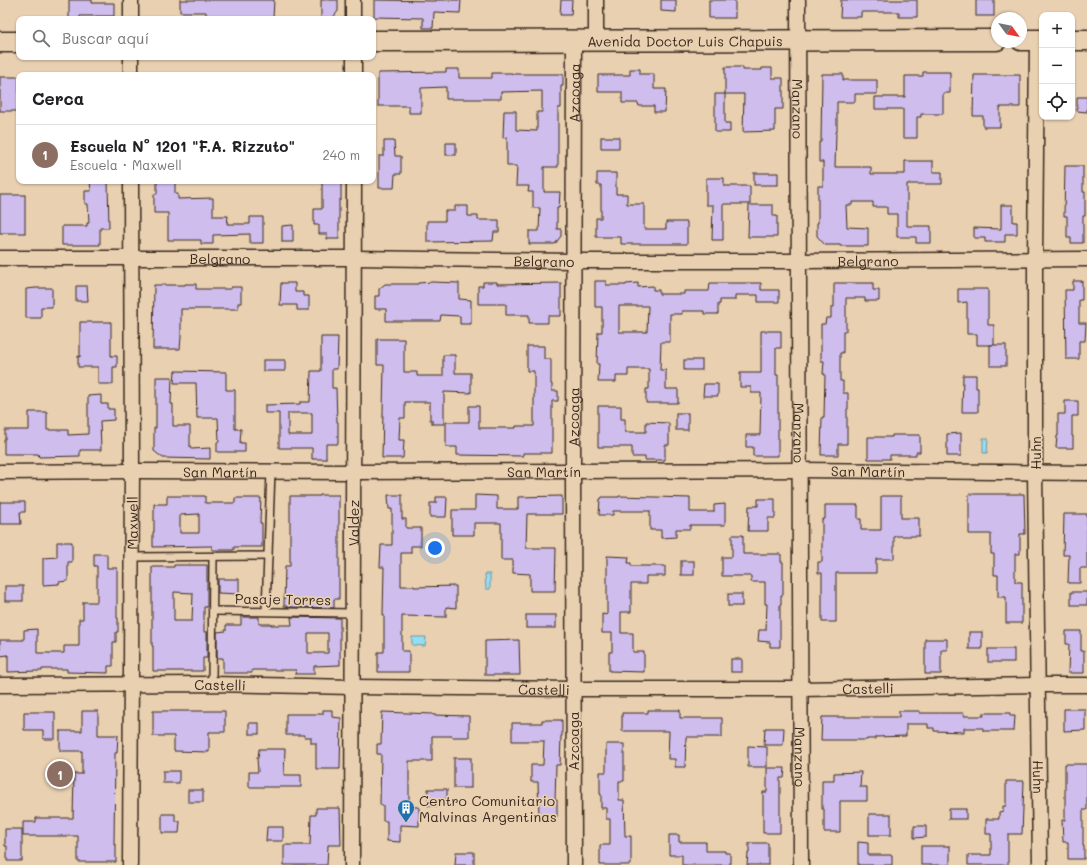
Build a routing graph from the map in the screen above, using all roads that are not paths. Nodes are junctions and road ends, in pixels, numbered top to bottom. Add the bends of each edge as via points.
1 (131, 0) edge
2 (353, 0) edge
3 (596, 0) edge
4 (798, 0) edge
5 (131, 16) edge
6 (354, 16) edge
7 (574, 40) junction
8 (596, 40) junction
9 (798, 40) junction
10 (991, 40) edge
11 (1033, 40) edge
12 (1075, 40) edge
13 (1087, 40) edge
14 (376, 41) edge
15 (0, 42) edge
16 (16, 42) edge
17 (131, 60) edge
18 (354, 60) edge
19 (131, 72) edge
20 (354, 72) edge
21 (131, 184) edge
22 (354, 184) edge
23 (0, 258) edge
24 (354, 258) junction
25 (132, 259) junction
26 (1035, 259) junction
27 (1087, 259) edge
28 (573, 261) junction
29 (799, 261) junction
30 (800, 470) junction
31 (132, 471) junction
32 (271, 471) junction
33 (573, 471) junction
34 (0, 472) edge
35 (353, 472) junction
36 (1036, 473) junction
37 (1087, 473) edge
38 (268, 556) junction
39 (132, 557) junction
40 (213, 557) junction
41 (213, 611) junction
42 (266, 612) junction
43 (352, 613) junction
44 (132, 684) junction
45 (212, 684) junction
46 (0, 685) edge
47 (1038, 685) junction
48 (1087, 685) edge
49 (352, 687) junction
50 (573, 689) junction
51 (800, 689) junction
52 (130, 865) edge
53 (352, 865) edge
54 (574, 865) edge
55 (801, 865) edge
56 (1040, 865) edge

1 - 5 street
2 - 6 street
3 - 8 street
4 - 9 street, Manzano
7 - 8 main road, Avenida Doctor Luis Chapuis
7 - 14 main road, Avenida Doctor Luis Chapuis
7 - 28 street, Azcoaga
8 - 9 main road, Avenida Doctor Luis Chapuis
9 - 10 main road, Avenida Doctor Luis Chapuis
9 - 29 street, Manzano
11 - 26 street, Huhn
12 - 13 main road
15 - 16 main road
17 - 19 street
18 - 20 street
21 - 25 street, Maxwell
22 - 24 street, Valdez
23 - 25 street, Belgrano
24 - 25 street, Belgrano
24 - 28 street, Belgrano
24 - 35 street, Valdez
25 - 31 street, Maxwell
26 - 27 street, Belgrano
26 - 29 street, Belgrano
26 - 36 street, Huhn
28 - 29 street, Belgrano
28 - 33 street, Azcoaga
29 - 30 street, Manzano
30 - 33 street, San Martín
30 - 36 street, San Martín
30 - 51 street, Manzano
31 - 32 street, San Martín
31 - 34 street, San Martín
31 - 39 street, Maxwell
32 - 35 street, San Martín
32 - 38 lane
33 - 35 street, San Martín
33 - 50 street, Azcoaga
35 - 43 street, Valdez
36 - 37 street, San Martín
36 - 47 street, Huhn
38 - 40 lane
38 - 42 lane
39 - 40 lane
39 - 44 street, Maxwell
40 - 41 lane
41 - 42 lane, Pasaje Torres
41 - 45 lane
42 - 43 lane, Pasaje Torres
43 - 49 street, Valdez
44 - 45 street, Castelli
44 - 46 street, Castelli
44 - 52 street, Maxwell
45 - 49 street, Castelli
47 - 48 street, Castelli
47 - 51 street, Castelli
47 - 56 street, Huhn
49 - 50 street, Castelli
49 - 53 street, Valdez
50 - 51 street, Castelli
50 - 54 street, Azcoaga
51 - 55 street, Manzano

